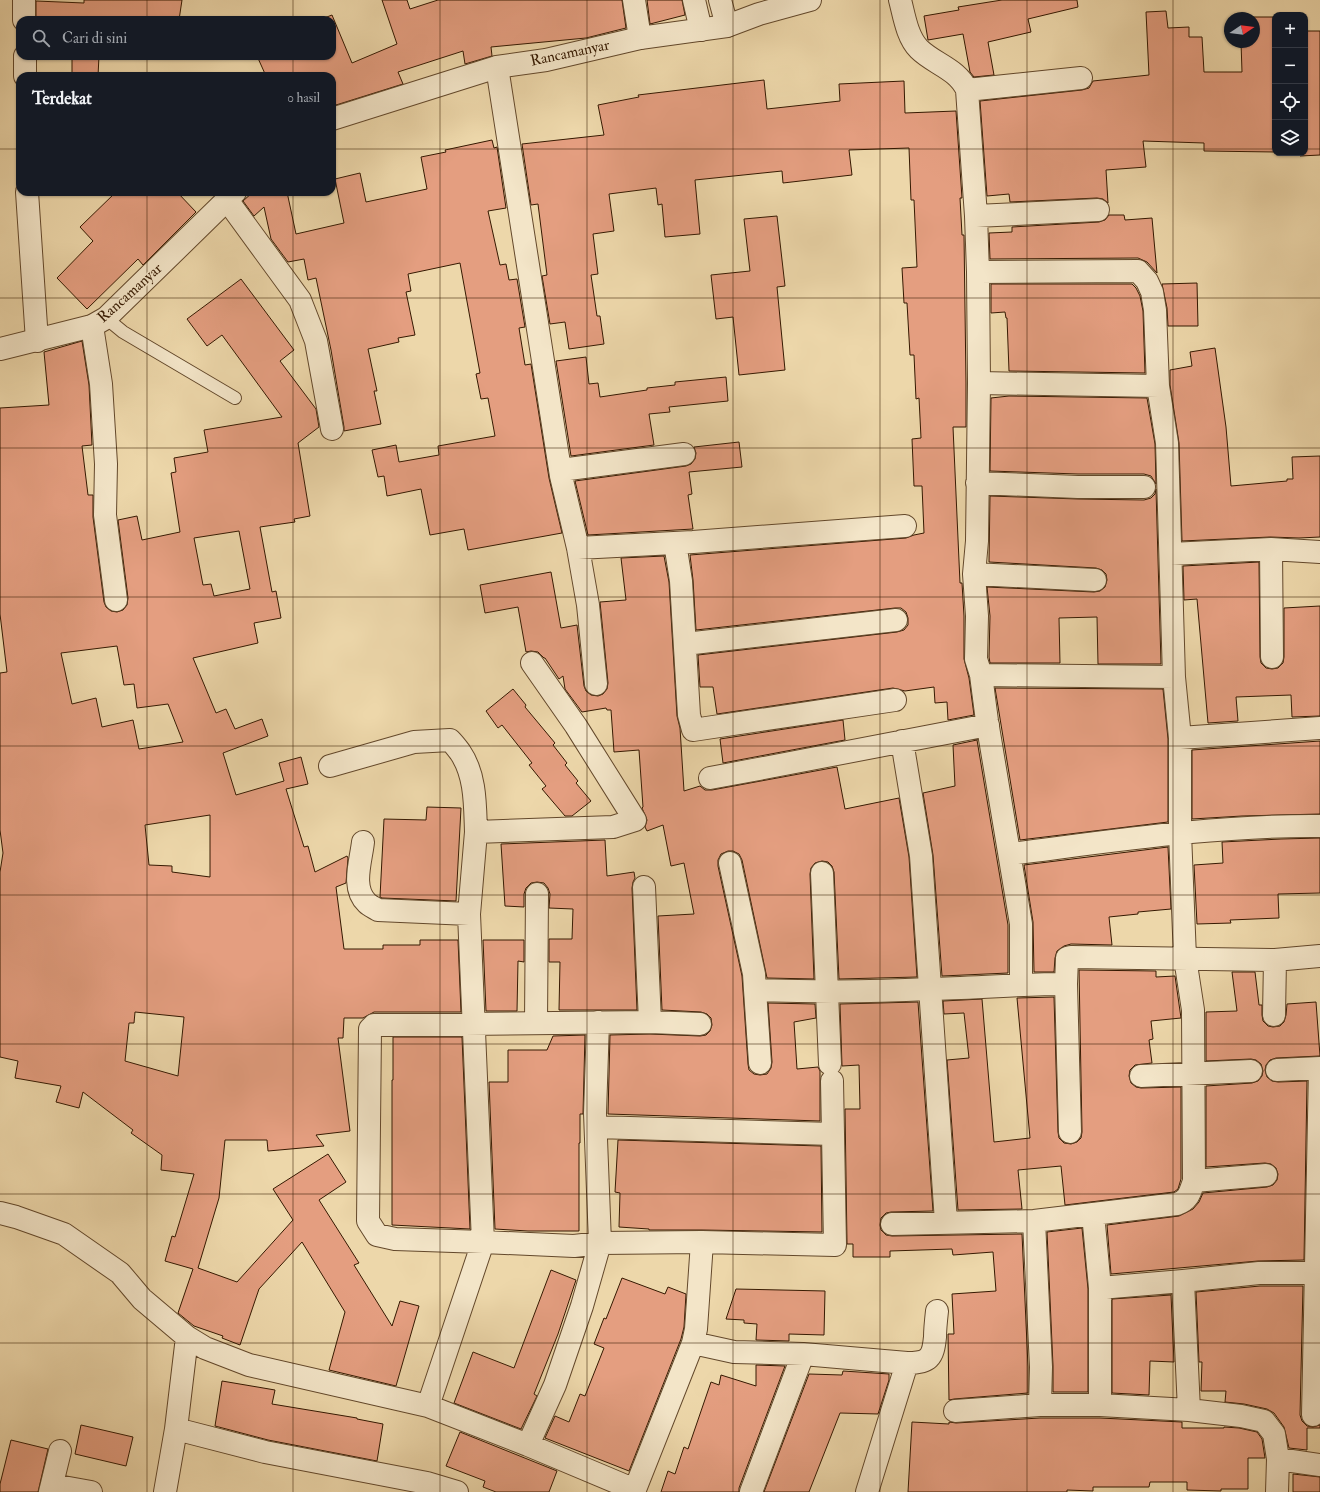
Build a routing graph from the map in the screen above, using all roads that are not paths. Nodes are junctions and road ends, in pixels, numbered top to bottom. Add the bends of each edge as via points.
1 (24, 0) edge
2 (634, 0) edge
3 (694, 0) edge
4 (720, 0) edge
5 (810, 0) edge
6 (900, 0) edge
7 (783, 4) edge
8 (24, 16) edge
9 (726, 26) junction
10 (701, 30) junction
11 (640, 38) junction
12 (25, 60) edge
13 (497, 67) junction
14 (25, 72) edge
15 (1082, 78) dead end
16 (967, 90) junction
17 (336, 118) edge
18 (27, 196) edge
19 (231, 196) edge
20 (1098, 210) dead end
21 (976, 216) junction
22 (978, 272) junction
23 (99, 322) junction
24 (37, 341) junction
25 (0, 349) edge
26 (979, 383) junction
27 (1158, 386) junction
28 (235, 398) dead end
29 (332, 429) dead end
30 (684, 454) dead end
31 (561, 470) junction
32 (977, 483) junction
33 (1144, 487) dead end
34 (905, 526) dead end
35 (675, 543) junction
36 (578, 548) junction
37 (1271, 549) junction
38 (1320, 552) edge
39 (1171, 554) junction
40 (974, 574) junction
41 (1095, 580) dead end
42 (116, 600) dead end
43 (896, 620) dead end
44 (685, 644) junction
45 (1272, 657) dead end
46 (532, 663) dead end
47 (981, 675) junction
48 (1174, 677) junction
49 (596, 684) dead end
50 (895, 700) dead end
51 (988, 726) junction
52 (1320, 728) edge
53 (1180, 738) junction
54 (902, 741) junction
55 (330, 766) dead end
56 (710, 778) dead end
57 (1320, 826) edge
58 (476, 832) junction
59 (1180, 833) junction
60 (363, 842) dead end
61 (1010, 854) junction
62 (730, 863) dead end
63 (822, 873) dead end
64 (644, 887) dead end
65 (537, 894) dead end
66 (469, 914) junction
67 (1320, 956) edge
68 (1185, 958) junction
69 (1275, 960) junction
70 (1021, 984) junction
71 (1066, 984) junction
72 (929, 989) junction
73 (755, 990) junction
74 (827, 992) junction
75 (1274, 1014) dead end
76 (536, 1022) junction
77 (598, 1022) junction
78 (650, 1022) junction
79 (473, 1023) junction
80 (700, 1024) dead end
81 (760, 1063) dead end
82 (1320, 1068) edge
83 (1277, 1070) dead end
84 (1251, 1071) dead end
85 (1192, 1073) junction
86 (1141, 1076) dead end
87 (596, 1128) junction
88 (1070, 1132) dead end
89 (833, 1134) junction
90 (1266, 1175) dead end
91 (1194, 1180) junction
92 (0, 1213) edge
93 (1093, 1214) junction
94 (1034, 1221) junction
95 (946, 1222) junction
96 (892, 1224) dead end
97 (483, 1242) junction
98 (702, 1242) junction
99 (600, 1243) junction
100 (1317, 1273) junction
101 (1183, 1281) junction
102 (1100, 1288) junction
103 (1318, 1295) edge
104 (937, 1311) dead end
105 (187, 1337) junction
106 (693, 1343) junction
107 (803, 1354) junction
108 (907, 1362) junction
109 (1040, 1404) junction
110 (1100, 1405) junction
111 (428, 1406) junction
112 (1189, 1410) junction
113 (955, 1411) dead end
114 (1313, 1415) dead end
115 (176, 1430) junction
116 (528, 1445) junction
117 (60, 1451) dead end
118 (1278, 1459) junction
119 (1320, 1465) edge
120 (51, 1488) edge
121 (635, 1491) edge
122 (91, 1492) edge
123 (165, 1492) edge
124 (457, 1492) edge
125 (750, 1492) edge
126 (867, 1492) edge
127 (1278, 1492) edge

1 - 8 street
2 - 11 street
3 - 10 street
4 - 9 street
5 - 7 street, Rancamanyar
6 - 16 street via 908,28 918,48 958,76
7 - 9 street, Rancamanyar
9 - 10 street, Rancamanyar
10 - 11 street, Rancamanyar
11 - 13 street, Rancamanyar via 546,60
12 - 14 street
13 - 17 street, Rancamanyar
13 - 31 street
15 - 16 street
16 - 21 street
18 - 24 street
19 - 23 street, Rancamanyar
19 - 29 street via 300,300 316,341
20 - 21 street
21 - 22 street
22 - 26 street
22 - 27 street via 1138,271 1152,292
23 - 24 street, Rancamanyar
23 - 28 lane via 123,332
23 - 42 street via 106,464 105,515
24 - 25 street, Rancamanyar
26 - 27 street
26 - 32 street
27 - 39 street via 1166,443
30 - 31 street
31 - 36 street
32 - 33 street
32 - 40 street
34 - 35 street
35 - 36 street
35 - 44 street via 681,581
36 - 49 street via 588,605
37 - 38 street
37 - 39 street
37 - 45 street
39 - 48 street
40 - 41 street
40 - 47 street via 977,616 976,659
43 - 44 street
44 - 50 street via 689,715 693,730
46 - 58 street via 576,726 635,820 613,827
47 - 48 street
47 - 51 street
48 - 53 street
51 - 54 street
51 - 61 street
52 - 53 street
53 - 59 street
54 - 56 street
54 - 72 street via 921,856
55 - 58 street via 414,742 450,740 461,753 469,771 474,792
57 - 59 street
58 - 66 street
59 - 61 street
59 - 68 street
60 - 66 street via 358,886 367,903 378,910
61 - 70 street via 1021,924
62 - 73 street via 754,974
63 - 74 street
64 - 78 street
65 - 76 street
66 - 79 street
67 - 69 street
68 - 69 street
68 - 71 street via 1071,957 1067,958
68 - 85 street via 1193,1010
69 - 75 street
70 - 71 street
70 - 72 street
71 - 88 street
72 - 74 street
72 - 95 street
73 - 74 street
73 - 81 street
74 - 89 street
76 - 77 street
76 - 79 street
77 - 78 street
77 - 87 street
78 - 80 street
79 - 97 street
79 - 97 street via 374,1025 370,1029 368,1221 376,1235 395,1239
82 - 83 street
82 - 100 street
84 - 85 street
85 - 86 street
85 - 91 street
87 - 89 street
87 - 99 street
89 - 98 street via 835,1244
90 - 91 street
91 - 93 street via 1185,1202
92 - 105 street via 64,1234 120,1273 142,1299
93 - 94 street
93 - 102 street
94 - 95 street
94 - 109 street via 1041,1367
95 - 96 street
97 - 99 street via 574,1246
97 - 111 street
98 - 99 street
98 - 106 street
99 - 116 street via 555,1385
100 - 101 street via 1259,1273
100 - 103 street
101 - 102 street
101 - 112 street
102 - 110 street
103 - 114 street
104 - 108 street via 934,1352 918,1363
105 - 111 street via 205,1348 249,1364
105 - 115 street
106 - 107 street via 734,1352
106 - 121 street
107 - 108 street
107 - 125 street
108 - 126 street
109 - 110 street
109 - 113 street
110 - 112 street
111 - 116 street
112 - 118 street via 1241,1416 1264,1422 1274,1434
115 - 123 street
115 - 124 street via 265,1452 427,1483
116 - 121 street
117 - 120 street
118 - 119 street
118 - 127 street
120 - 122 street

